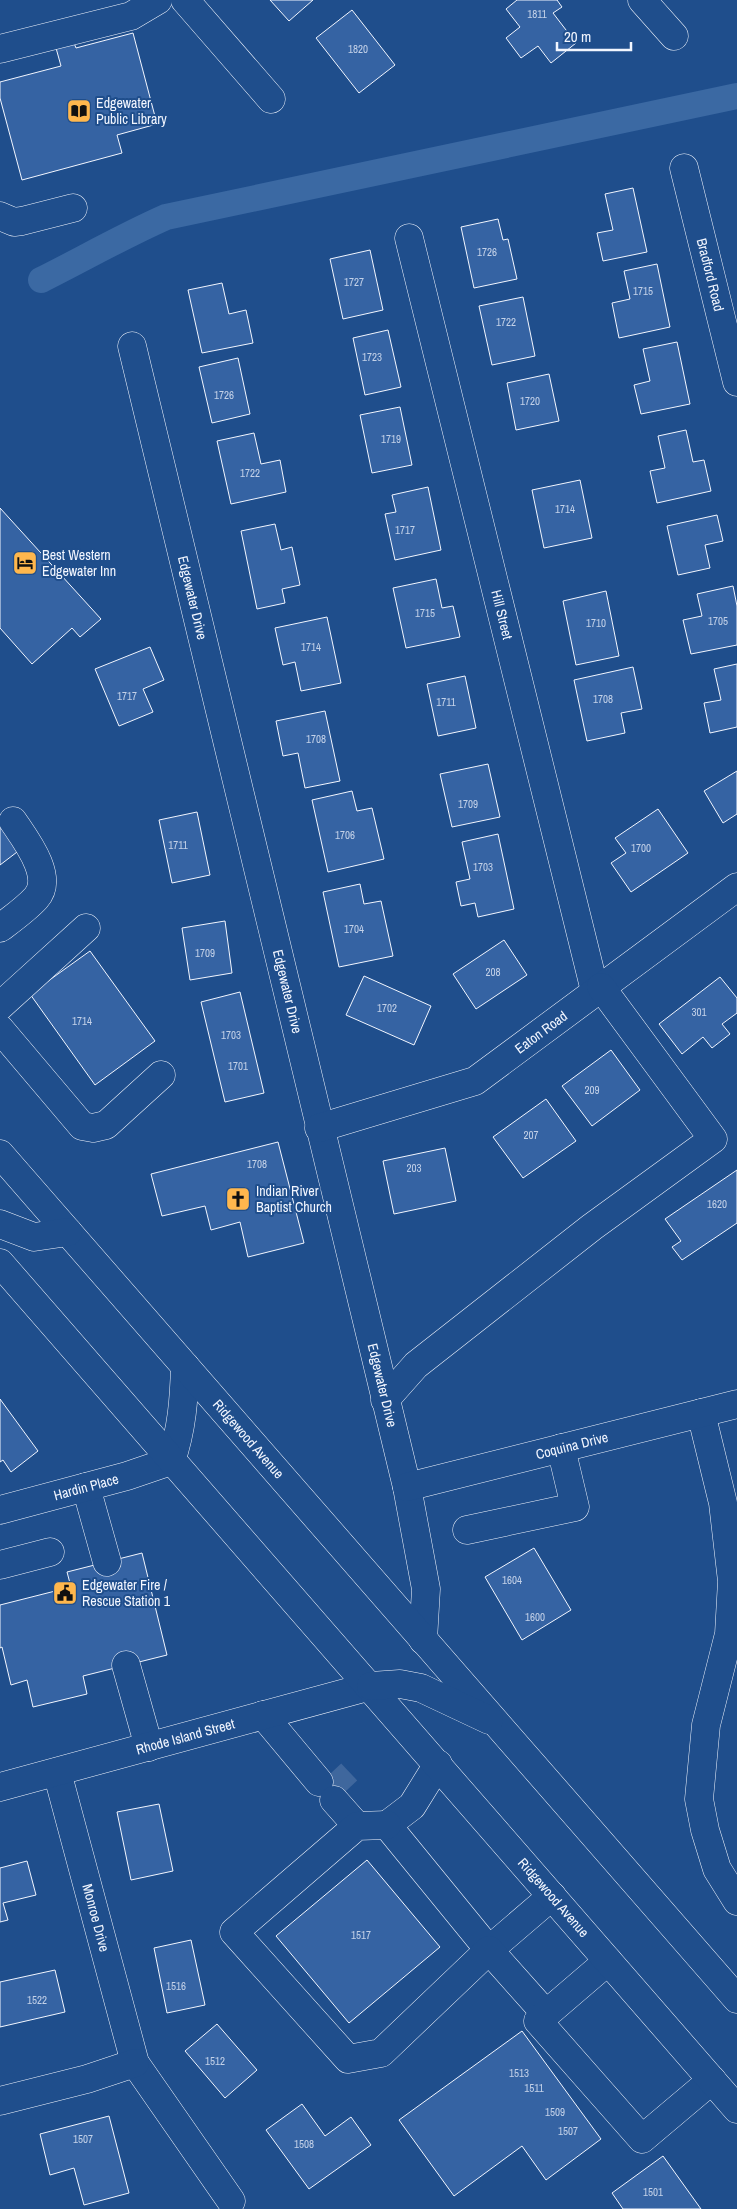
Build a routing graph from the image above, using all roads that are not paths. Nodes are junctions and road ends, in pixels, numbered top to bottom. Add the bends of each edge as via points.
1 (158, 0) edge
2 (185, 0) edge
3 (642, 0) edge
4 (674, 36) dead end
5 (0, 49) edge
6 (271, 99) dead end
7 (684, 168) dead end
8 (72, 208) dead end
9 (0, 216) edge
10 (409, 238) dead end
11 (132, 346) dead end
12 (737, 382) edge
13 (13, 821) dead end
14 (737, 887) edge
15 (0, 928) edge
16 (86, 928) dead end
17 (598, 989) junction
18 (1, 1010) edge
19 (161, 1075) dead end
20 (319, 1128) junction
21 (0, 1154) edge
22 (0, 1224) edge
23 (68, 1232) junction
24 (0, 1263) edge
25 (185, 1366) junction
26 (385, 1400) junction
27 (737, 1404) edge
28 (701, 1413) junction
29 (561, 1448) junction
30 (171, 1461) junction
31 (86, 1487) junction
32 (406, 1487) junction
33 (0, 1510) edge
34 (467, 1530) dead end
35 (50, 1552) dead end
36 (107, 1562) dead end
37 (0, 1565) edge
38 (423, 1640) junction
39 (126, 1665) dead end
40 (729, 1673) edge
41 (371, 1686) junction
42 (263, 1715) junction
43 (497, 1723) junction
44 (149, 1747) junction
45 (438, 1764) junction
46 (57, 1772) junction
47 (0, 1787) edge
48 (340, 1798) junction
49 (387, 1825) junction
50 (552, 1896) junction
51 (737, 1901) edge
52 (489, 1950) junction
53 (608, 1961) junction
54 (737, 1999) edge
55 (546, 2014) junction
56 (135, 2064) junction
57 (712, 2080) junction
58 (0, 2101) edge
59 (737, 2109) edge
60 (231, 2201) dead end

1 - 5 street via 131,16
2 - 6 street
3 - 4 street
7 - 12 street, Bradford Road
8 - 9 street via 14,222
10 - 17 street, Hill Street
11 - 20 street, Edgewater Drive
13 - 15 street via 35,853 41,884 37,897
14 - 17 street, Eaton Road
16 - 18 street
17 - 20 street, Eaton Road via 475,1081
17 - 26 street via 714,1138 592,1227 416,1365
18 - 19 street via 82,1126 106,1125
20 - 26 street, Edgewater Drive
21 - 23 street, Ridgewood Avenue
22 - 23 street via 34,1237
23 - 25 street, Ridgewood Avenue
24 - 30 street, Ridgewood Avenue
25 - 30 street via 184,1409
25 - 38 street, Ridgewood Avenue
26 - 32 street, Edgewater Drive
27 - 28 street, Coquina Drive
28 - 29 street, Coquina Drive
28 - 40 street via 723,1503 732,1581
29 - 32 street, Coquina Drive
29 - 34 street via 575,1507
30 - 31 street, Hardin Place
30 - 41 street, Ridgewood Avenue
31 - 33 street, Hardin Place
31 - 36 street
32 - 38 street, Edgewater Drive via 426,1589
35 - 37 street
38 - 43 street, Ridgewood Avenue
39 - 44 street
40 - 51 street via 706,1725 699,1799 717,1869
41 - 42 street, Rhode Island Street
41 - 43 street, Ridgewood Avenue via 400,1684 421,1688
41 - 45 street, Ridgewood Avenue
42 - 44 street, Rhode Island Street
42 - 48 street via 300,1759 323,1762
43 - 54 street, Ridgewood Avenue
44 - 46 street, Rhode Island Street
45 - 49 street via 412,1806
45 - 50 street, Ridgewood Avenue
46 - 47 street, Rhode Island Street
46 - 56 street, Monroe Drive
48 - 49 street
48 - 52 street via 234,1932 348,2059 381,2053
49 - 52 street
50 - 52 street
50 - 53 street, Ridgewood Avenue
52 - 55 street
53 - 55 street
53 - 57 street, Ridgewood Avenue
55 - 57 street via 538,2021 642,2139
56 - 58 street
56 - 60 street, Monroe Drive
57 - 59 street, Ridgewood Avenue

